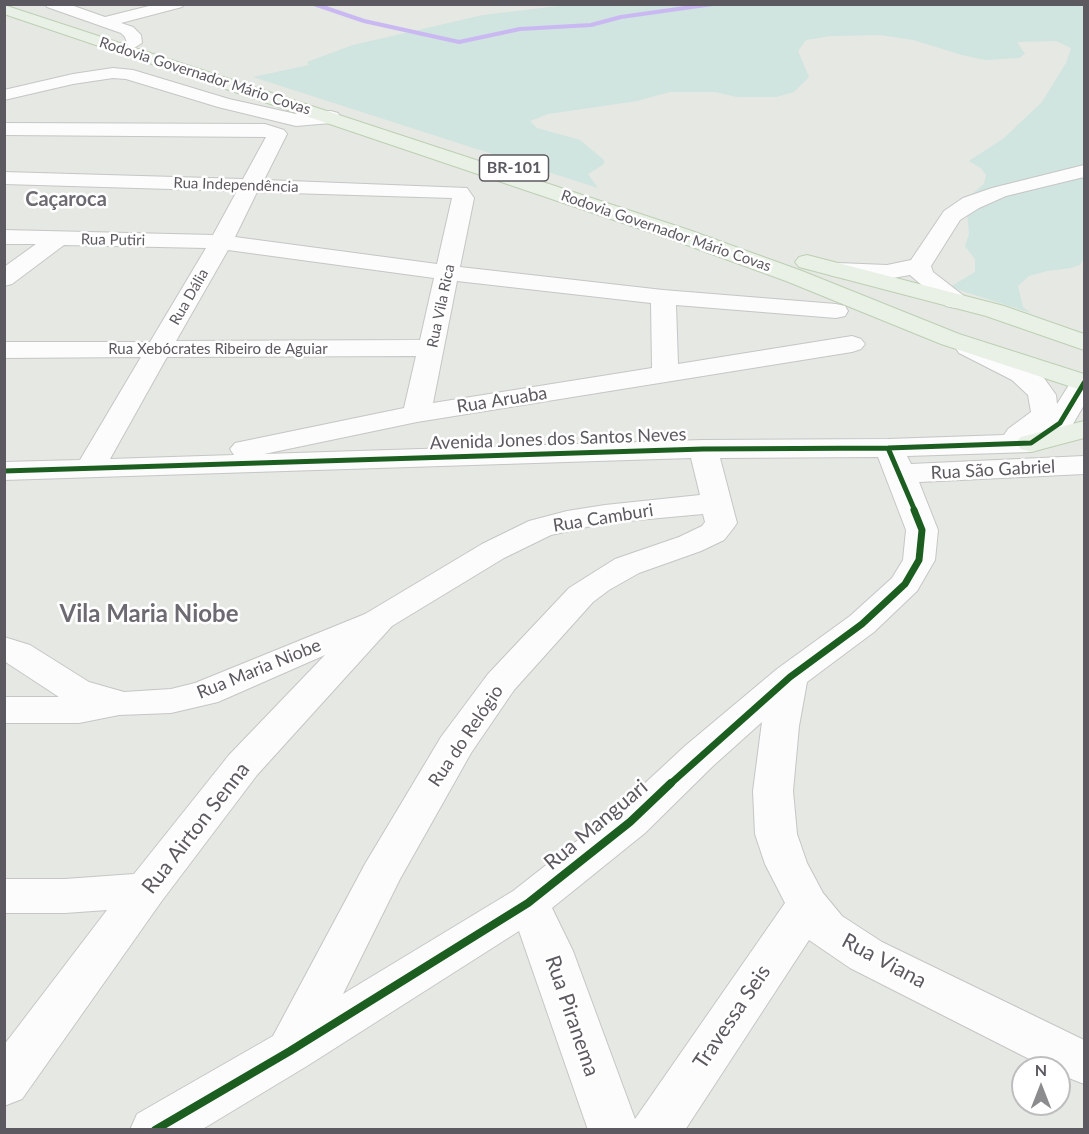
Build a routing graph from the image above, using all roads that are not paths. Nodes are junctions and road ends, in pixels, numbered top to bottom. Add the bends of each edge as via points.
1 (15, 4) edge
2 (41, 4) edge
3 (52, 4) edge
4 (177, 4) edge
5 (4, 9) edge
6 (4, 22) edge
7 (105, 22) junction
8 (82, 31) junction
9 (134, 43) junction
10 (4, 95) edge
11 (331, 117) junction
12 (4, 129) edge
13 (60, 129) junction
14 (35, 146) dead end
15 (7, 168) edge
16 (1084, 171) edge
17 (250, 186) junction
18 (463, 198) joint
19 (4, 237) edge
20 (58, 239) junction
21 (221, 242) junction
22 (919, 266) junction
23 (838, 270) junction
24 (449, 273) junction
25 (4, 279) edge
26 (663, 297) junction
27 (955, 301) junction
28 (836, 311) dead end
29 (995, 311) junction
30 (1040, 326) junction
31 (950, 339) junction
32 (1084, 342) edge
33 (852, 344) dead end
34 (160, 348) junction
35 (432, 348) junction
36 (4, 350) edge
37 (1084, 350) edge
38 (665, 373) junction
39 (1084, 383) edge
40 (417, 414) junction
41 (1084, 430) edge
42 (1031, 442) junction
43 (989, 444) junction
44 (703, 449) junction
45 (895, 461) junction
46 (1084, 465) edge
47 (154, 467) junction
48 (90, 468) junction
49 (4, 471) edge
50 (717, 503) junction
51 (414, 596) joint
52 (380, 618) junction
53 (4, 648) edge
54 (790, 677) junction
55 (124, 704) junction
56 (4, 710) edge
57 (146, 890) junction
58 (4, 896) edge
59 (528, 903) junction
60 (808, 905) junction
61 (290, 1051) junction
62 (1084, 1063) edge
63 (4, 1084) edge
64 (155, 1130) edge
65 (614, 1130) edge
66 (656, 1130) edge

1 - 8 main road, Rodovia Governador Mário Covas / BR-101
2 - 8 main road
3 - 7 street
4 - 7 street
5 - 8 main road, Rodovia Governador Mário Covas / BR-101
6 - 8 main road
7 - 9 street via 127,30
8 - 9 main road, Rodovia Governador Mário Covas / BR-101
8 - 11 main road, Rodovia Governador Mário Covas / BR-101
9 - 23 main road, Rodovia Governador Mário Covas / BR-101 via 703,231
10 - 11 street via 82,77 128,74 296,120
11 - 31 main road, Rodovia Governador Mário Covas / BR-101 via 738,255
12 - 13 street
13 - 14 street
13 - 17 street, Rua Dália via 274,132 277,138
15 - 17 street, Rua Independência
16 - 22 street via 971,203 952,216
17 - 18 street, Rua Independência via 452,191 460,192
17 - 21 street, Rua Dália
18 - 24 street, Rua Vila Rica
19 - 20 street, Rua Putiri
20 - 21 street, Rua Putiri
20 - 25 street
21 - 24 street, Rua Putiri
21 - 34 street, Rua Dália
22 - 23 street via 886,272
22 - 27 street via 922,275
23 - 27 main road, Rodovia Governador Mário Covas / BR-101
24 - 26 street, Rua Putiri
24 - 35 street, Rua Vila Rica
26 - 28 street, Rua Putiri
26 - 38 street
27 - 29 main road, Rodovia Governador Mário Covas / BR-101
29 - 30 main road, Rodovia Governador Mário Covas / BR-101
29 - 31 main road via 934,304 916,309 916,318
30 - 32 main road, Rodovia Governador Mário Covas / BR-101
30 - 37 main road
31 - 39 main road, Rodovia Governador Mário Covas / BR-101
31 - 43 street, Avenida Jones dos Santos Neves via 1021,374 1042,395 1045,412 1040,420 1018,435
33 - 38 street, Rua Aruaba
34 - 35 street, Rua Xebócrates Ribeiro de Aguiar
34 - 36 street, Rua Xebócrates Ribeiro de Aguiar
34 - 48 street, Rua Dália
35 - 40 street, Rua Vila Rica
38 - 40 street, Rua Aruaba
39 - 42 street via 1060,423
40 - 47 street, Rua Aruaba
41 - 42 main road
42 - 43 street, Avenida Jones dos Santos Neves
43 - 45 street, Avenida Jones dos Santos Neves
44 - 45 street, Avenida Jones dos Santos Neves
44 - 47 street, Avenida Jones dos Santos Neves
44 - 50 street
45 - 46 street, Rua São Gabriel
45 - 54 street, Rua Manguari via 922,530 919,560 905,584 862,624
47 - 48 street, Avenida Jones dos Santos Neves
48 - 49 street, Avenida Jones dos Santos Neves
50 - 51 street, Rua Camburi via 605,514 540,528
50 - 61 street, Rua do Relógio via 721,523 713,533 627,566 597,583 581,595 501,682 449,756 380,876
51 - 52 street, Rua Airton Senna
52 - 55 street, Rua Maria Niobe via 205,693 171,701
52 - 57 street, Rua Airton Senna via 243,765
53 - 55 street, Rua Maria Niobe via 76,691
54 - 59 street, Rua Manguari via 630,822
54 - 60 street, Rua Viana via 773,791 776,834 786,864
55 - 56 street via 80,710
57 - 58 street
57 - 63 street, Rua Airton Senna
59 - 61 street, Rua Manguari
59 - 65 street, Rua Piranema via 550,951
60 - 62 street, Rua Viana via 826,929 866,955
60 - 66 street, Travessa Seis
61 - 64 street, Rua Manguari

